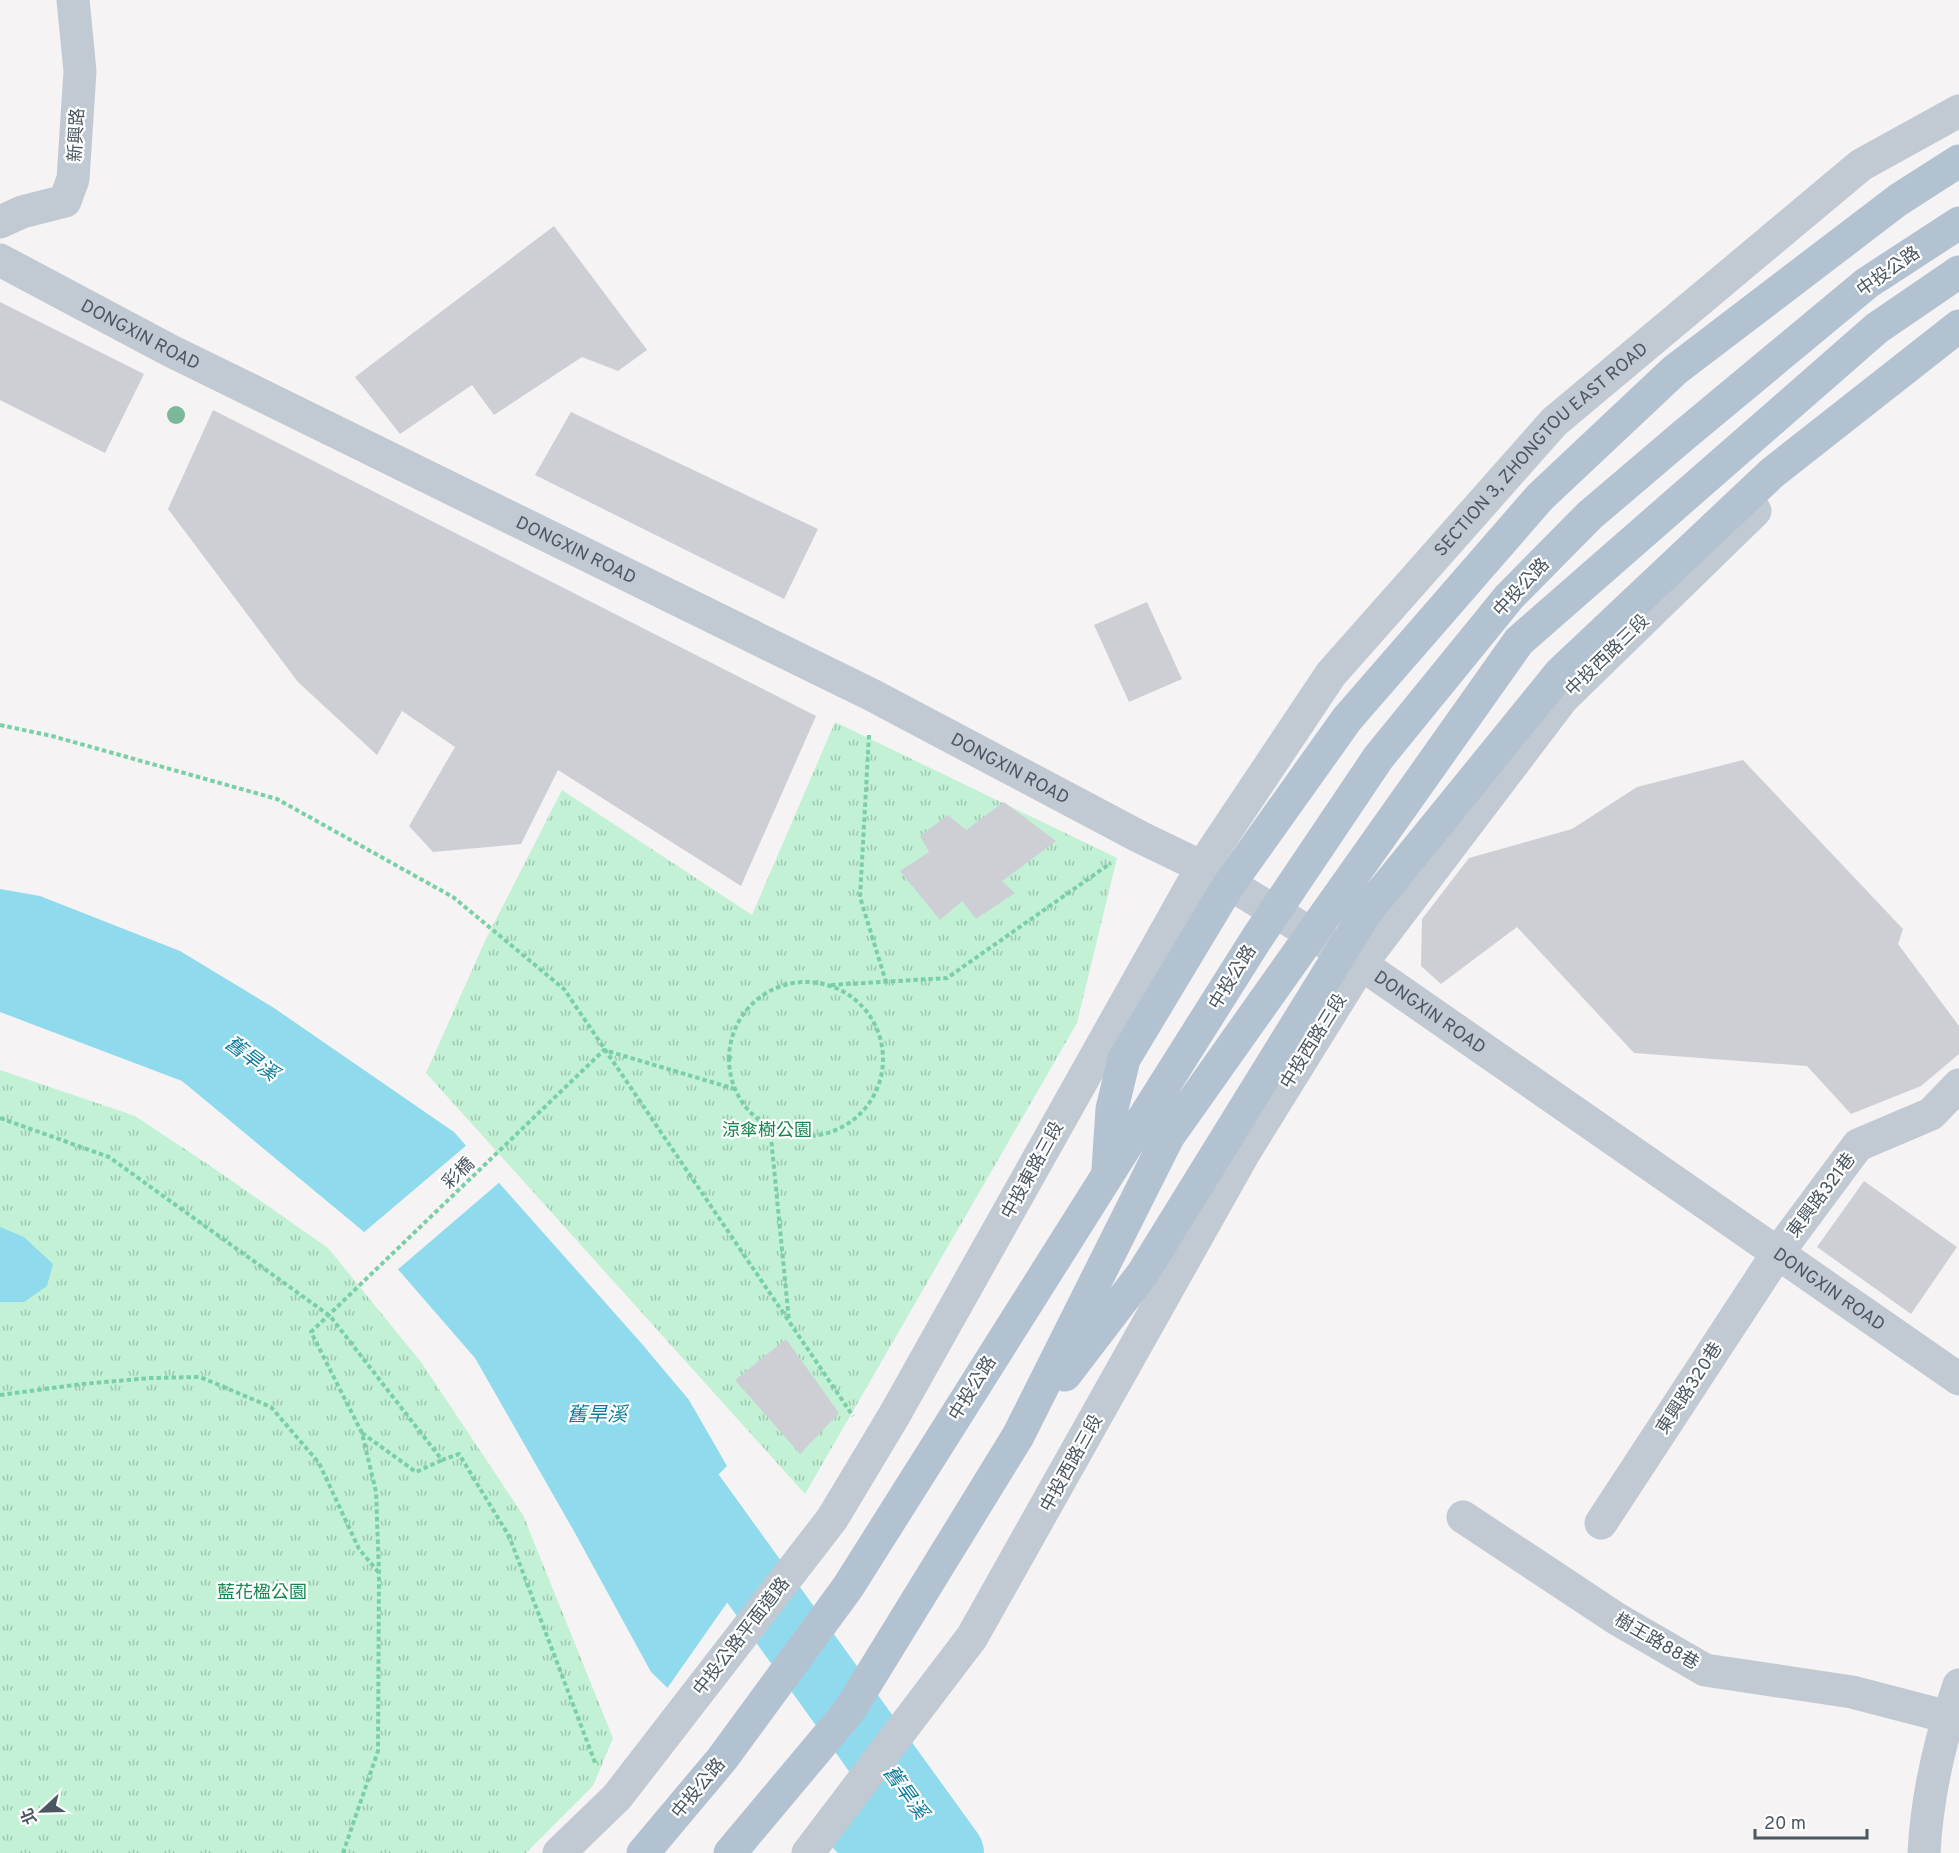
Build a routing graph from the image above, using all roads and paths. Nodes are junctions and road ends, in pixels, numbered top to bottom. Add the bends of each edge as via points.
1 (73, 0) edge
2 (1959, 111) edge
3 (1959, 161) edge
4 (0, 222) edge
5 (1959, 223) edge
6 (0, 260) edge
7 (1959, 272) edge
8 (1959, 326) edge
9 (1959, 343) edge
10 (872, 695) junction
11 (0, 725) edge
12 (1140, 837) junction
13 (1202, 867) junction
14 (1360, 964) junction
15 (886, 982) junction
16 (830, 985) junction
17 (604, 1050) junction
18 (1959, 1085) edge
19 (735, 1089) junction
20 (0, 1118) edge
21 (770, 1127) junction
22 (1107, 1172) junction
23 (1777, 1254) junction
24 (330, 1316) junction
25 (789, 1321) junction
26 (1959, 1379) edge
27 (0, 1395) edge
28 (848, 1408) dead end
29 (362, 1432) junction
30 (1018, 1436) junction
31 (442, 1460) junction
32 (861, 1471) joint
33 (1463, 1517) dead end
34 (1601, 1523) dead end
35 (379, 1573) junction
36 (1959, 1685) edge
37 (1948, 1717) junction
38 (593, 1760) dead end
39 (343, 1853) edge
40 (559, 1853) edge
41 (643, 1853) edge
42 (730, 1853) edge
43 (808, 1853) edge
44 (1924, 1853) edge

1 - 4 street, 新興路 via 80,71 73,179 65,201
2 - 13 street, SECTION 3, ZHONGTOU EAST ROAD via 1861,165 1554,422 1331,674
3 - 22 main road, bridge via 1898,200 1675,370 1540,497 1347,719 1228,886 1124,1059 1112,1109
5 - 22 main road, 中投公路, bridge via 1867,283 1683,435 1590,515 1509,597 1378,758
6 - 10 street, DONGXIN ROAD via 171,351
7 - 30 main road, 中投公路, bridge via 1877,328 1519,641 1168,1137
8 - 30 main road, bridge via 1772,473 1560,673 1366,912 1143,1273
9 - 14 street, 中投西路三段 via 1857,412 1562,699
10 - 12 street, DONGXIN ROAD
10 - 15 path via 860,897
11 - 17 path via 277,799 453,897 564,989
12 - 13 street, DONGXIN ROAD
12 - 15 path via 1117,858 947,978
13 - 14 street, DONGXIN ROAD
13 - 32 street, 中投東路三段
14 - 23 street, DONGXIN ROAD
14 - 43 street, 中投西路三段 via 1244,1153 972,1637
15 - 16 path
16 - 19 path via 806,981 782,985 759,997 742,1015 732,1038 729,1064
16 - 21 path via 852,997 870,1015 880,1037 884,1062 879,1086 865,1109 845,1126 821,1135 795,1136
17 - 19 path
17 - 24 path, 彩橋
17 - 25 path
18 - 23 street, 東興路321巷 via 1931,1114 1858,1145
19 - 21 path via 750,1111
20 - 24 path via 109,1157
21 - 25 path
22 - 41 main road, 中投公路, bridge via 848,1587 722,1760
23 - 26 street, DONGXIN ROAD
23 - 34 street, 東興路320巷
24 - 29 path, 彩橋 via 311,1332
24 - 31 path
25 - 28 path
27 - 35 path via 151,1377 200,1377 271,1407 320,1463 359,1549
29 - 31 path via 416,1472
29 - 35 path via 376,1492
30 - 42 main road, 中投公路, bridge via 849,1711
31 - 38 path via 459,1454 509,1536
32 - 40 street, 中投公路平面道路 via 832,1519 617,1797
33 - 37 street, 樹王路88巷 via 1617,1619 1705,1670 1852,1692
35 - 39 path via 378,1751
36 - 37 street
37 - 44 street via 1926,1817

